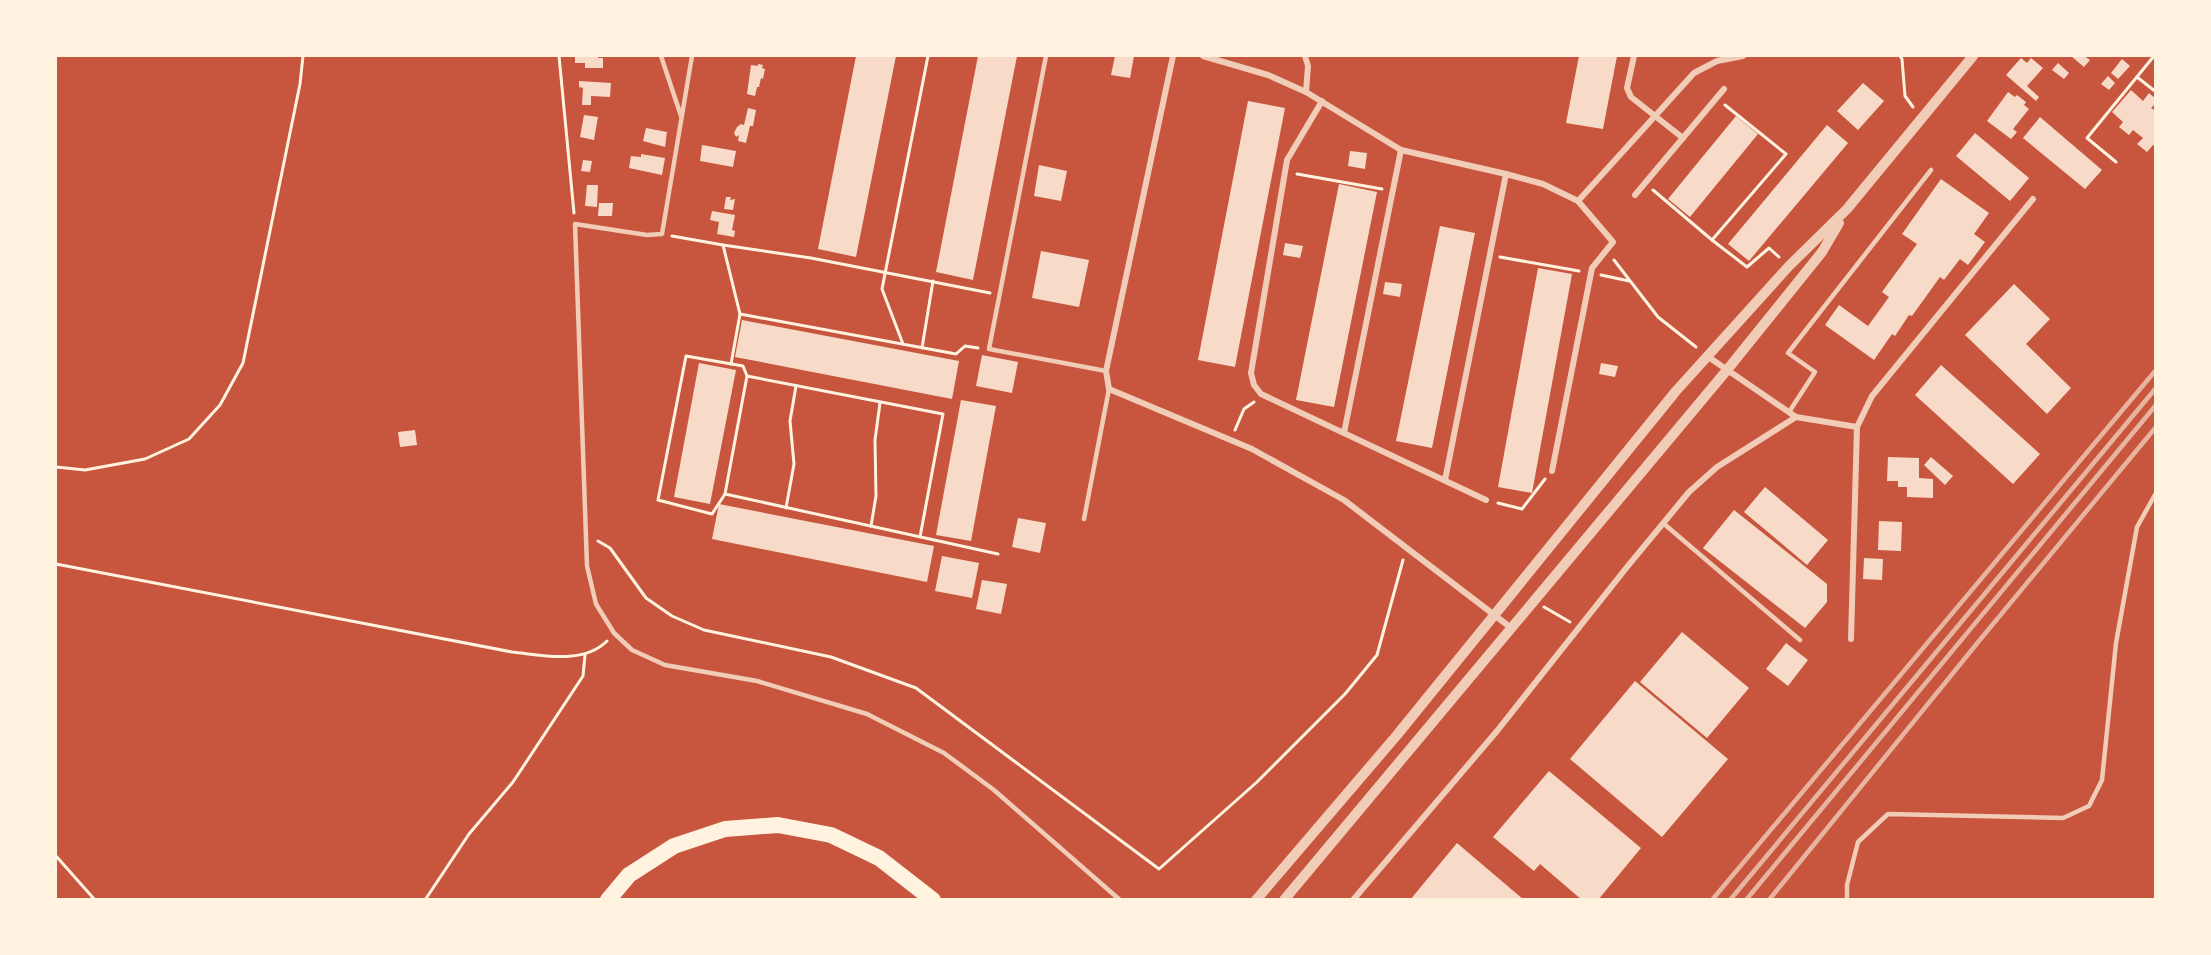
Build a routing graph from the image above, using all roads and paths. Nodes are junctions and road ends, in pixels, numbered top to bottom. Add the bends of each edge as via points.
1 (303, 56) edge
2 (560, 56) edge
3 (661, 56) edge
4 (692, 56) edge
5 (928, 56) edge
6 (1046, 56) edge
7 (1173, 56) edge
8 (1203, 56) edge
9 (1305, 56) edge
10 (1634, 56) edge
11 (1743, 56) edge
12 (1900, 56) edge
13 (1973, 56) edge
14 (2154, 56) edge
15 (2137, 77) junction
16 (1724, 89) dead end
17 (1306, 92) junction
18 (2156, 92) edge
19 (1716, 98) junction
20 (1323, 101) junction
21 (1654, 115) junction
22 (682, 116) junction
23 (1921, 118) junction
24 (1683, 138) junction
25 (1401, 150) junction
26 (2116, 162) dead end
27 (1931, 170) dead end
28 (1285, 172) junction
29 (1506, 174) junction
30 (1645, 183) junction
31 (1393, 191) junction
32 (1635, 195) dead end
33 (2034, 199) dead end
34 (1578, 201) junction
35 (1847, 209) junction
36 (575, 224) junction
37 (662, 234) junction
38 (1712, 240) junction
39 (723, 245) junction
40 (1606, 249) junction
41 (1490, 255) junction
42 (1789, 266) junction
43 (886, 273) junction
44 (1591, 273) junction
45 (933, 281) junction
46 (1629, 281) junction
47 (999, 295) junction
48 (740, 314) junction
49 (903, 344) junction
50 (922, 348) junction
51 (989, 349) junction
52 (1707, 356) junction
53 (731, 364) junction
54 (1727, 369) junction
55 (1106, 372) junction
56 (747, 376) junction
57 (796, 386) junction
58 (1109, 390) junction
59 (1263, 395) junction
60 (880, 402) junction
61 (1789, 412) junction
62 (1796, 417) junction
63 (1857, 427) junction
64 (1344, 433) junction
65 (1231, 440) junction
66 (56, 467) edge
67 (1552, 471) joint
68 (1445, 480) junction
69 (2156, 493) edge
70 (724, 494) junction
71 (1486, 500) joint
72 (786, 508) junction
73 (1084, 519) dead end
74 (1663, 523) junction
75 (871, 526) junction
76 (586, 534) junction
77 (920, 537) junction
78 (1406, 547) junction
79 (998, 554) dead end
80 (56, 564) edge
81 (1533, 600) junction
82 (1495, 614) junction
83 (1510, 627) junction
84 (1579, 628) junction
85 (614, 633) junction
86 (1851, 639) dead end
87 (1800, 640) dead end
88 (585, 655) junction
89 (56, 856) edge
90 (932, 899) edge
91 (95, 900) edge
92 (425, 900) edge
93 (608, 900) edge
94 (1120, 900) edge
95 (1256, 900) edge
96 (1284, 900) edge
97 (1353, 900) edge
98 (1847, 900) edge

1 - 66 path via 243,363 220,405 189,439 145,459 86,470
2 - 36 path
3 - 22 lane
4 - 22 lane
5 - 43 path
6 - 47 lane
7 - 55 street
8 - 17 street via 1268,75
9 - 17 street
10 - 21 street via 1626,88 1631,97
11 - 21 street via 1717,61 1694,73
12 - 23 path via 1905,96
13 - 23 street
14 - 15 path
15 - 18 path
15 - 26 path via 2087,138
16 - 19 street
17 - 20 street
19 - 24 street
19 - 38 path via 1786,154
20 - 25 street
20 - 28 street via 1287,160
21 - 24 street
21 - 34 street
22 - 37 lane
23 - 35 street
24 - 30 street
25 - 29 street
25 - 31 street
27 - 61 lane via 1788,353 1815,372
28 - 31 path
28 - 59 street via 1251,373 1256,390
29 - 34 street via 1543,184
29 - 41 street
30 - 32 street
30 - 38 path
31 - 64 street
33 - 63 street via 1872,396
34 - 40 street via 1613,242
35 - 42 street
35 - 54 street via 1822,252
36 - 37 lane
36 - 76 lane
37 - 39 path
38 - 42 path via 1747,267 1768,248
39 - 43 path
39 - 48 path
40 - 44 street
40 - 46 path
41 - 44 path
41 - 68 street
42 - 52 street
43 - 45 path
43 - 49 path via 882,289
44 - 46 path
44 - 67 street
45 - 47 path
45 - 50 path
46 - 52 path via 1658,316
47 - 51 lane
48 - 49 path
48 - 53 path
49 - 50 path
50 - 51 path via 956,354 965,346
51 - 55 lane
52 - 54 street
52 - 82 street
53 - 56 path via 743,366
53 - 70 path via 686,356 658,500 712,514
54 - 61 street
54 - 81 street
55 - 58 street
56 - 57 path
56 - 70 path
57 - 60 path
57 - 72 path via 790,421 794,464
58 - 65 street
58 - 73 lane
59 - 64 street
59 - 65 path via 1244,409
60 - 75 path via 874,440 876,496
60 - 77 path via 943,414
61 - 62 street
62 - 63 street
62 - 74 street via 1717,467
63 - 86 street
64 - 68 street
65 - 78 street via 1344,500
67 - 71 path via 1522,509
68 - 71 street
69 - 98 lane via 2137,527 2116,643 2102,780 2089,806 2064,818 1888,814 1858,842
70 - 72 path
72 - 75 path
74 - 84 street
74 - 87 lane
75 - 77 path
76 - 78 path via 610,548 646,598 672,616 704,630 831,657 916,688 1160,869 1257,782 1345,694 1377,655
76 - 85 lane via 587,566 596,604
77 - 79 path
78 - 82 street
80 - 88 path via 512,652
81 - 83 street
81 - 84 path
82 - 83 street
82 - 95 street
83 - 96 street
84 - 97 street
85 - 88 path via 601,647
85 - 94 lane via 632,650 665,665 757,681 867,714 944,753 994,790
88 - 92 path via 583,676 513,782 470,834
89 - 91 path
90 - 93 highway via 879,858 831,835 778,825 725,829 674,846 629,875

